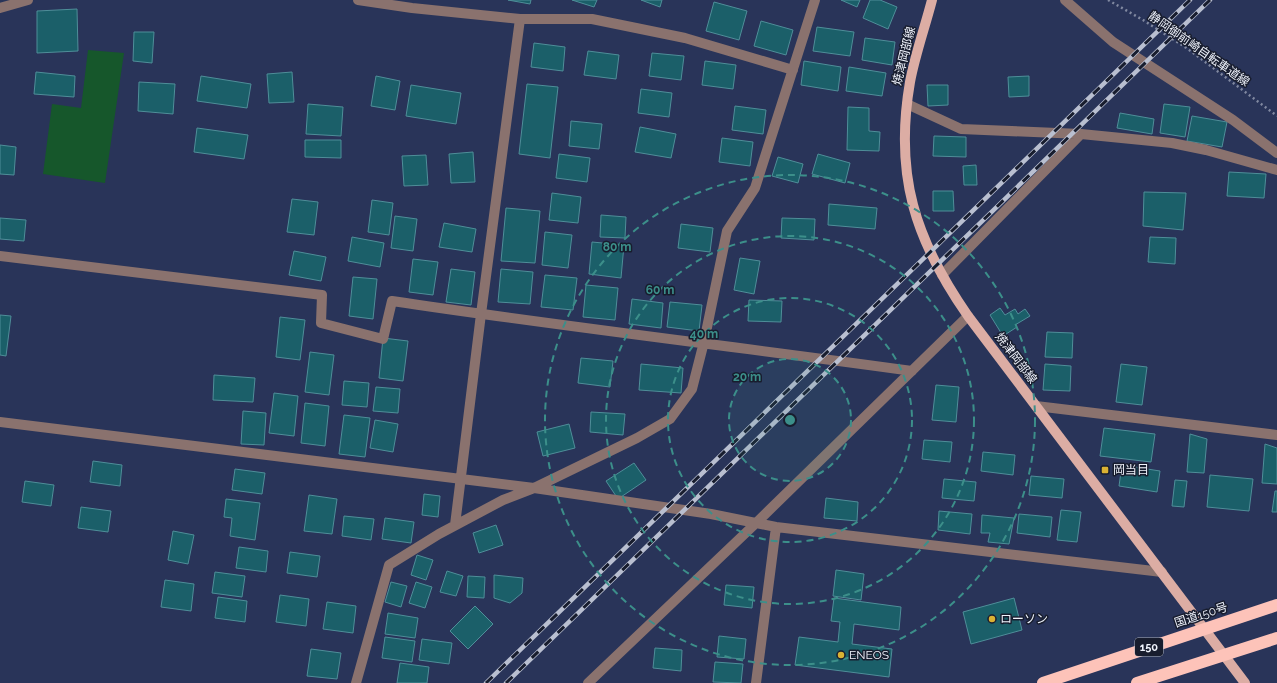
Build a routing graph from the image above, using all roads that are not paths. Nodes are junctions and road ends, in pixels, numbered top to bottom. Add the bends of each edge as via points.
1 (28, 0) edge
2 (358, 0) edge
3 (815, 0) edge
4 (932, 0) edge
5 (1065, 0) edge
6 (0, 8) edge
7 (520, 19) junction
8 (793, 70) junction
9 (907, 104) junction
10 (1081, 134) junction
11 (1277, 153) edge
12 (1277, 170) edge
13 (0, 256) edge
14 (942, 275) junction
15 (481, 314) junction
16 (968, 316) junction
17 (704, 342) junction
18 (912, 371) junction
19 (1036, 406) junction
20 (0, 422) edge
21 (1277, 436) edge
22 (461, 480) junction
23 (534, 488) junction
24 (756, 524) junction
25 (455, 525) junction
26 (776, 527) junction
27 (1162, 572) junction
28 (1277, 605) edge
29 (1204, 628) junction
30 (1277, 638) edge
31 (1224, 655) junction
32 (356, 683) edge
33 (588, 683) edge
34 (756, 683) edge
35 (1043, 683) edge
36 (1137, 683) edge
37 (1245, 683) edge

1 - 6 street
2 - 7 street
3 - 8 street
4 - 9 main road, 焼津岡部線 via 910,81
5 - 11 street via 1113,42 1233,120
7 - 8 street via 592,19 685,38
7 - 15 street
8 - 17 street via 755,188 727,231
9 - 10 street via 961,129
9 - 14 main road, 焼津岡部線 via 904,142 910,198 921,233
10 - 12 street via 1172,143
10 - 14 street
13 - 15 street via 322,295 321,323 383,339 392,301
14 - 16 main road, 焼津岡部線
15 - 17 street
15 - 22 street
16 - 18 street
16 - 19 main road, 焼津岡部線
17 - 18 street
17 - 23 street via 692,388 670,419 637,438
18 - 24 street
19 - 21 street
19 - 27 main road, 焼津岡部線
20 - 22 street
22 - 23 street
22 - 25 street
23 - 24 street via 711,514
23 - 25 street via 503,500
24 - 26 street
24 - 33 street
25 - 32 street via 389,565
26 - 27 street
26 - 34 street
27 - 29 main road, 焼津岡部線
28 - 29 highway, 国道150号 / 150
29 - 31 main road, 焼津岡部線
29 - 35 highway, 国道150号 / 150
30 - 31 highway, 150
31 - 36 highway, 150
31 - 37 main road, 焼津岡部線

